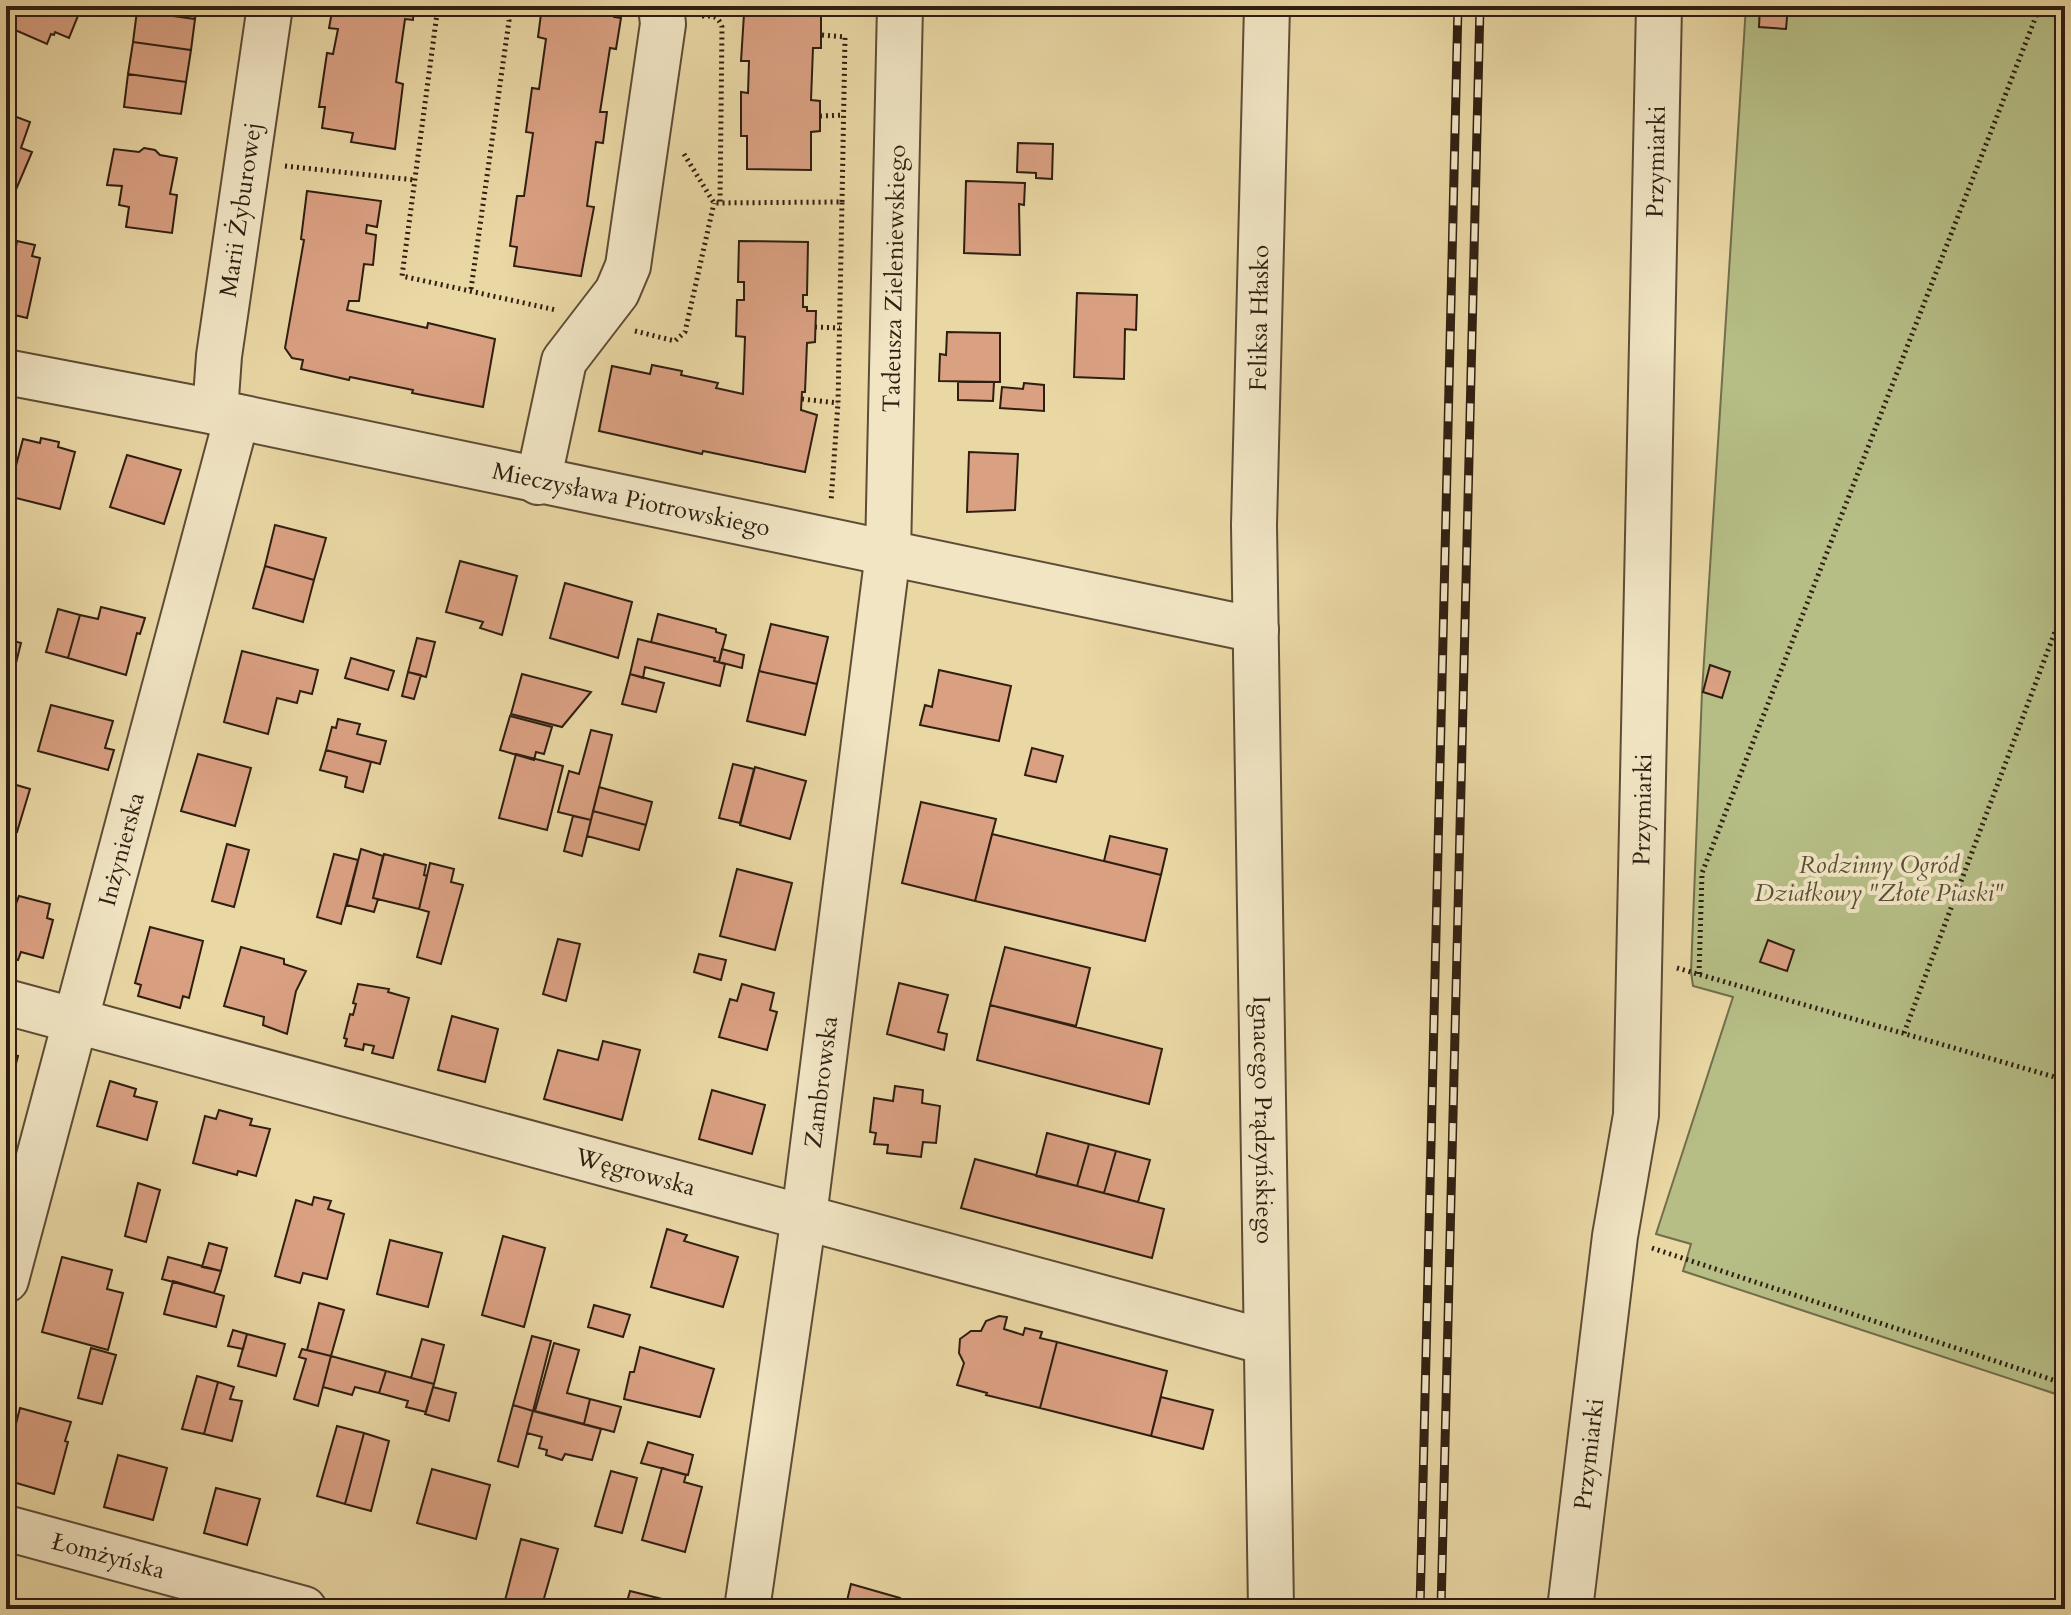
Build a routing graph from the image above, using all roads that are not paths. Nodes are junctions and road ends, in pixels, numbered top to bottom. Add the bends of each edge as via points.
1 (270, 6) edge
2 (661, 6) edge
3 (900, 6) edge
4 (1267, 6) edge
5 (1659, 6) edge
6 (6, 372) edge
7 (226, 415) junction
8 (538, 482) junction
9 (888, 553) junction
10 (1256, 630) junction
11 (6, 1002) edge
12 (76, 1019) junction
13 (804, 1216) junction
14 (6, 1280) edge
15 (1266, 1342) junction
16 (6, 1528) edge
17 (304, 1609) edge
18 (747, 1609) edge
19 (1271, 1609) edge
20 (1570, 1609) edge

1 - 7 street, Marii Żyburowej via 219,356
2 - 8 street via 663,24 628,266 617,292 564,361
3 - 9 street, Tadeusza Zieleniewskiego
4 - 10 street, Feliksa Hłasko
5 - 20 street, Przymiarki via 1636,1115 1615,1236
6 - 7 street, Mieczysława Piotrowskiego
7 - 8 street, Mieczysława Piotrowskiego
7 - 12 street, Inżynierska
8 - 9 street, Mieczysława Piotrowskiego
9 - 10 street, Mieczysława Piotrowskiego
9 - 13 street, Zambrowska
10 - 15 street, Ignacego Prądzyńskiego
11 - 12 street, Węgrowska
12 - 13 street, Węgrowska
12 - 14 street, Inżynierska
13 - 15 street, Węgrowska
13 - 18 street, Zambrowska
15 - 19 street, Ignacego Prądzyńskiego
16 - 17 street, Łomżyńska

